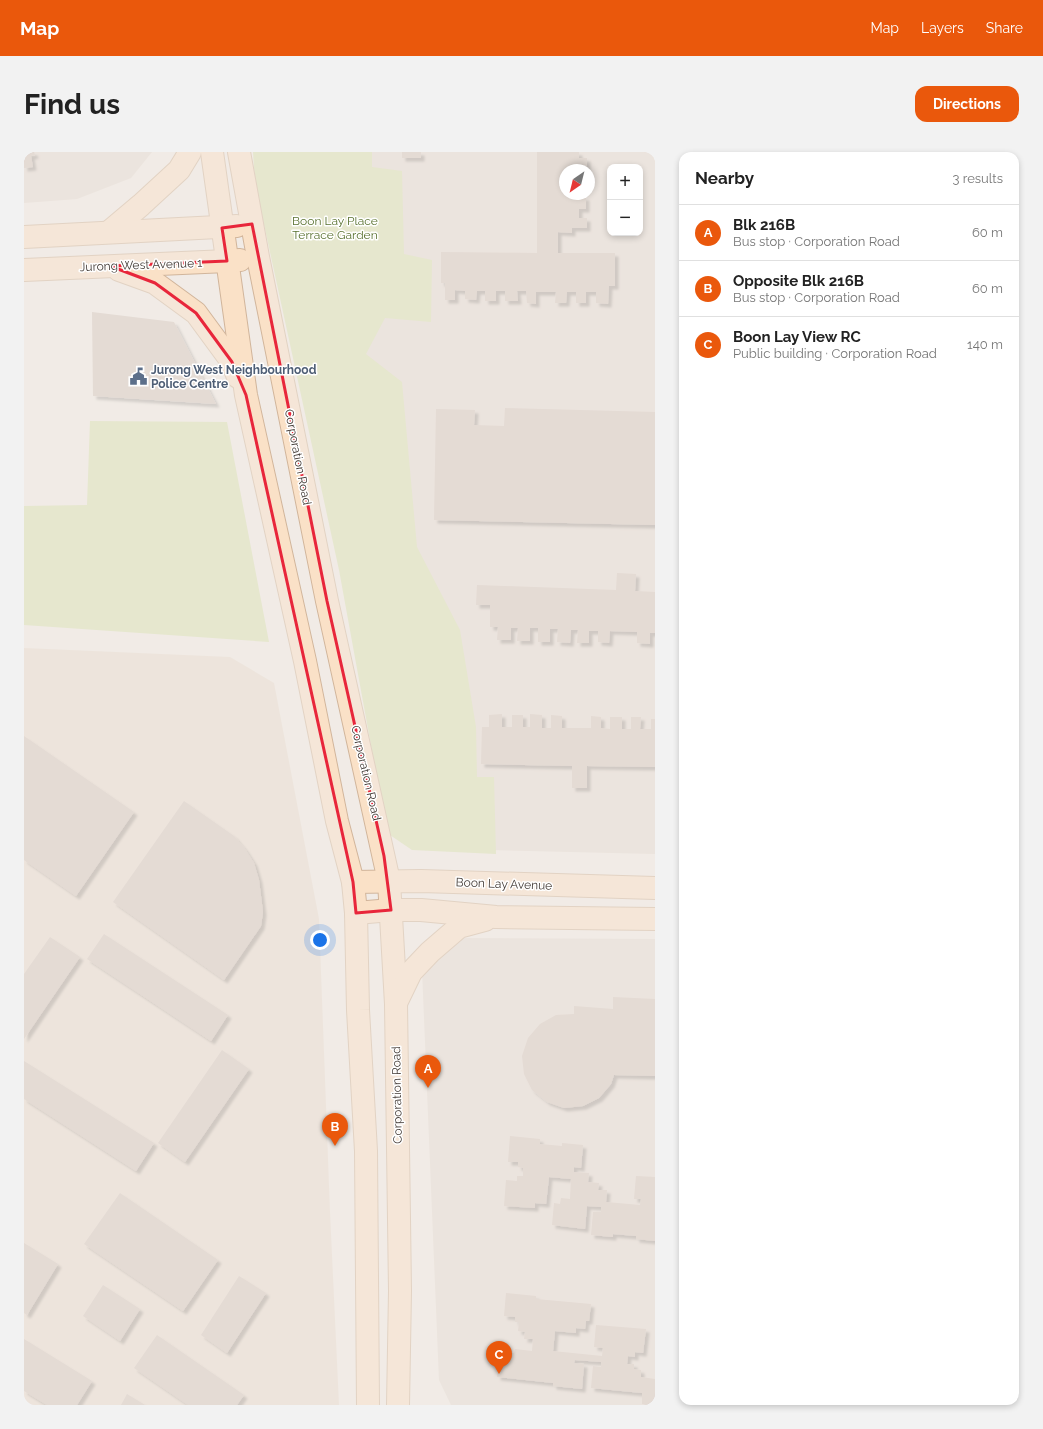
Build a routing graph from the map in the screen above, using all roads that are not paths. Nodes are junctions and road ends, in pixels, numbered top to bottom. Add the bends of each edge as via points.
1 (190, 152) edge
2 (212, 152) edge
3 (239, 152) edge
4 (252, 224) junction
5 (222, 228) junction
6 (109, 232) junction
7 (24, 237) edge
8 (258, 257) junction
9 (227, 261) junction
10 (110, 266) junction
11 (24, 270) edge
12 (246, 395) junction
13 (389, 881) junction
14 (353, 882) junction
15 (655, 888) edge
16 (392, 910) junction
17 (356, 913) junction
18 (496, 917) junction
19 (655, 919) edge
20 (396, 1004) junction
21 (399, 1403) edge
22 (368, 1405) edge

1 - 6 main road via 179,170
2 - 5 main road
3 - 4 main road, Corporation Road
4 - 5 main road
4 - 8 main road, Corporation Road
5 - 6 main road
5 - 9 main road
6 - 7 main road
8 - 9 main road, Jurong West Avenue 1
8 - 13 main road, Corporation Road via 327,601
9 - 10 main road, Jurong West Avenue 1
9 - 12 main road
10 - 11 main road, Jurong West Avenue 1
10 - 12 main road via 155,283 196,313 232,362
12 - 14 main road
13 - 14 main road, Boon Lay Avenue
13 - 15 main road, Boon Lay Avenue
13 - 16 main road, Corporation Road
14 - 17 main road
16 - 17 main road
16 - 18 main road
16 - 20 main road, Corporation Road
17 - 22 main road via 358,1010 366,1151
18 - 19 main road
18 - 20 main road via 459,927 430,952 411,972
20 - 21 main road, Corporation Road

